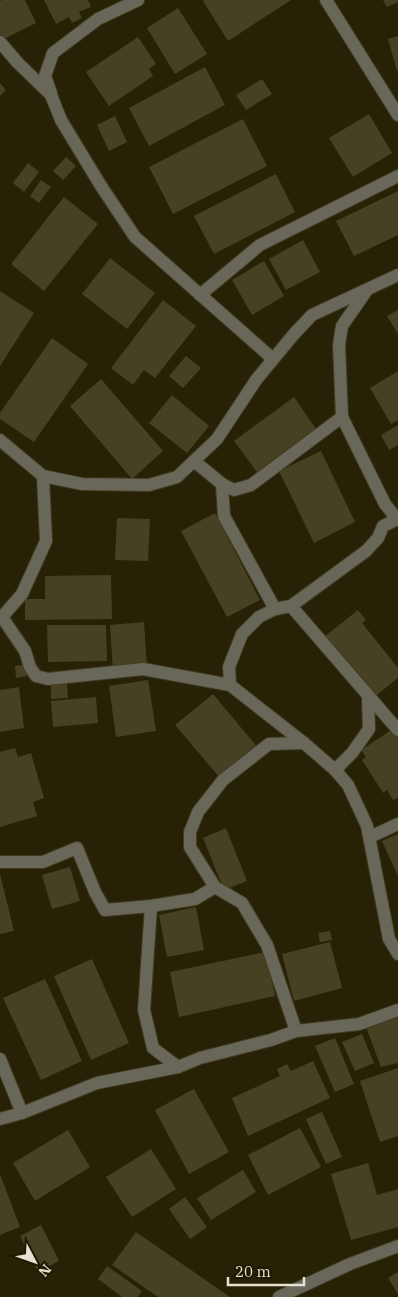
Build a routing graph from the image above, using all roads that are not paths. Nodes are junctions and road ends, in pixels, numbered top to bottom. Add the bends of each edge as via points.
1 (138, 0) edge
2 (326, 0) edge
3 (0, 42) edge
4 (51, 95) junction
5 (398, 115) edge
6 (398, 176) edge
7 (398, 275) edge
8 (368, 288) junction
9 (200, 295) junction
10 (273, 359) junction
11 (342, 417) junction
12 (0, 440) edge
13 (194, 461) junction
14 (43, 476) junction
15 (222, 484) junction
16 (398, 519) edge
17 (291, 606) junction
18 (275, 609) junction
19 (1, 617) edge
20 (230, 684) junction
21 (368, 697) junction
22 (398, 730) edge
23 (304, 742) junction
24 (335, 770) junction
25 (398, 824) edge
26 (370, 837) junction
27 (0, 862) edge
28 (215, 887) junction
29 (151, 906) junction
30 (398, 954) edge
31 (398, 1010) edge
32 (296, 1031) junction
33 (0, 1059) edge
34 (178, 1066) junction
35 (22, 1113) junction
36 (0, 1119) edge
37 (398, 1246) edge
38 (279, 1297) edge

1 - 4 street via 98,20 53,53 45,76
2 - 5 street
3 - 4 street
4 - 9 street via 61,120 135,237
6 - 9 street via 260,245
7 - 8 street
8 - 10 street via 312,315
8 - 11 street via 342,326 339,344
9 - 10 street
10 - 13 street via 217,439
11 - 15 street via 251,485 234,490
11 - 16 street via 385,504
12 - 14 street
13 - 14 street via 177,477 149,485 82,484
13 - 15 street
14 - 19 street via 46,541 22,594
15 - 18 street via 224,516
16 - 17 street via 383,526 378,538 366,550
17 - 18 street
17 - 21 street
18 - 20 street via 259,617 242,634 229,667
19 - 20 street via 26,651 36,676 48,679 143,669
20 - 23 street
21 - 22 street
21 - 24 street via 368,729 352,753
23 - 24 street
23 - 28 street via 269,744 223,780 198,812 190,832 190,847
24 - 26 street via 348,786
25 - 26 street
26 - 30 street via 389,939
27 - 29 street via 43,862 77,848 105,910
28 - 29 street via 194,899
28 - 32 street via 242,903 267,945
29 - 34 street via 144,1010 153,1048
31 - 32 street via 358,1024
32 - 34 street
33 - 35 street
34 - 35 street via 97,1083
35 - 36 street
37 - 38 street

